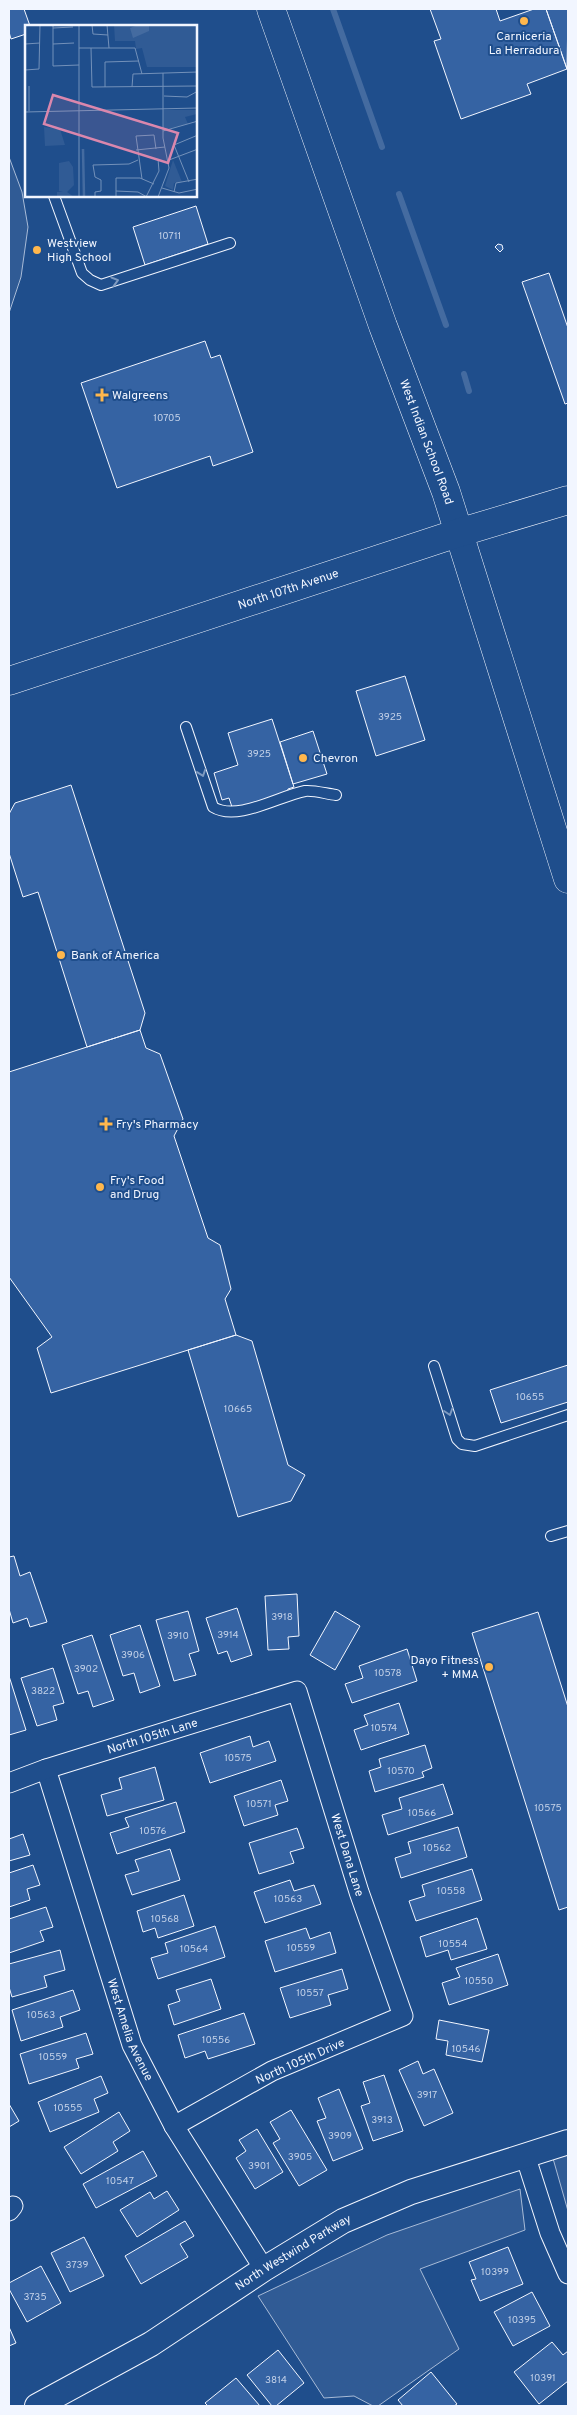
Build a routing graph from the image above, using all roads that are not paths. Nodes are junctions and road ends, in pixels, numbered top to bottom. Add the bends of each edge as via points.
1 (271, 9) edge
2 (55, 198) edge
3 (230, 243) dead end
4 (568, 500) edge
5 (458, 533) junction
6 (9, 682) edge
7 (186, 726) dead end
8 (336, 795) dead end
9 (568, 879) edge
10 (434, 1366) dead end
11 (568, 1415) edge
12 (568, 1531) edge
13 (551, 1536) dead end
14 (297, 1691) joint
15 (46, 1769) junction
16 (9, 1783) edge
17 (403, 2016) joint
18 (174, 2126) junction
19 (568, 2142) edge
20 (526, 2155) junction
21 (264, 2268) junction
22 (568, 2274) edge
23 (42, 2405) edge

1 - 5 main road, West Indian School Road
2 -> 3 lane via 82,273 101,285
4 - 5 main road, North 107th Avenue
5 - 6 main road, North 107th Avenue
5 - 9 main road, West Indian School Road
7 -> 8 lane via 213,807 221,812 236,812 307,791
10 -> 11 lane via 457,1438 468,1447
12 - 13 lane
14 - 15 street, North 105th Lane
14 - 17 street, West Dana Lane via 359,1892
15 - 16 street, North 105th Lane
15 - 18 street, West Amelia Avenue via 132,2045
17 - 18 street, North 105th Drive via 272,2071
18 - 21 street, West Amelia Avenue
19 - 20 street, North Westwind Parkway
20 - 21 street, North Westwind Parkway via 370,2208
20 - 22 street via 550,2233
21 - 23 street, North Westwind Parkway via 152,2344

